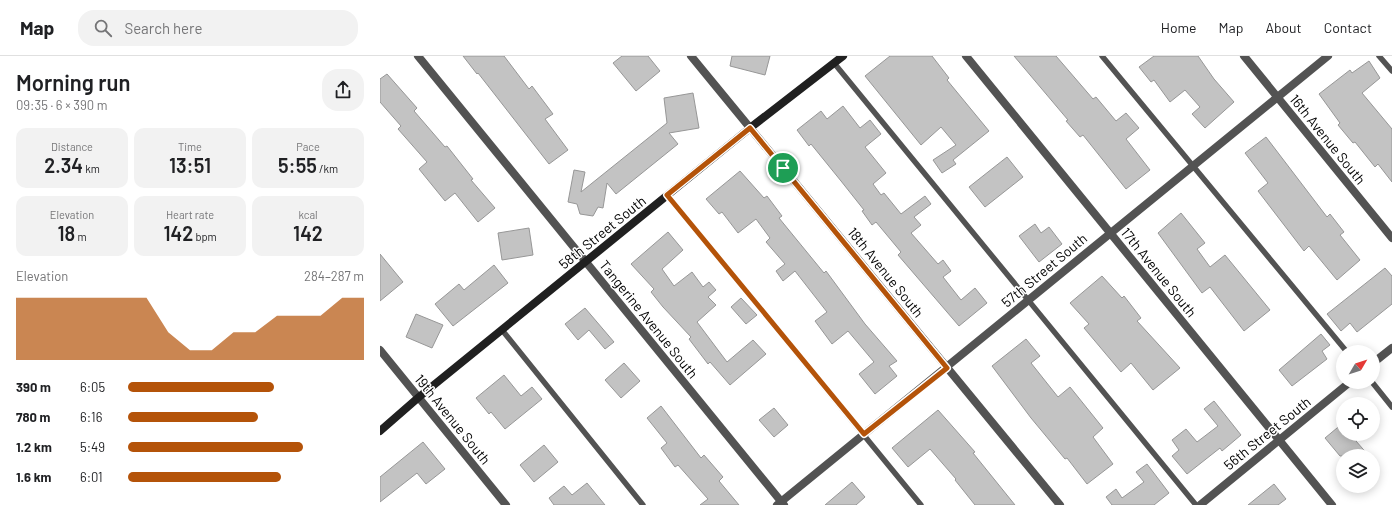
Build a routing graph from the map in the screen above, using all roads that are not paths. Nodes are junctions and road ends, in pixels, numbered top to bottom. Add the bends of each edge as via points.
1 (418, 56) edge
2 (692, 56) edge
3 (843, 56) edge
4 (966, 56) edge
5 (1102, 56) edge
6 (1244, 56) edge
7 (1328, 56) edge
8 (1379, 56) edge
9 (834, 63) junction
10 (1392, 72) edge
11 (1277, 96) junction
12 (750, 128) junction
13 (1192, 166) junction
14 (667, 195) junction
15 (1110, 233) junction
16 (1392, 238) edge
17 (586, 262) junction
18 (1029, 300) junction
19 (502, 330) junction
20 (1341, 345) edge
21 (1392, 348) edge
22 (380, 350) edge
23 (1380, 357) edge
24 (947, 368) junction
25 (1341, 389) edge
26 (1378, 389) edge
27 (419, 397) junction
28 (1392, 407) edge
29 (380, 431) edge
30 (864, 434) junction
31 (1278, 441) junction
32 (780, 504) edge
33 (506, 505) edge
34 (643, 505) edge
35 (921, 505) edge
36 (1060, 505) edge
37 (1196, 505) edge
38 (1200, 505) edge
39 (1332, 505) edge

1 - 17 street, Tangerine Avenue South
2 - 12 street, 18th Avenue South
3 - 9 street, 58th Street South
4 - 15 street, 17th Avenue South
5 - 13 lane
6 - 11 street, 16th Avenue South
7 - 11 street, 57th Street South
8 - 10 lane
9 - 12 street, 58th Street South
9 - 18 lane
11 - 13 street, 57th Street South
11 - 16 street, 16th Avenue South
12 - 14 street, 58th Street South
12 - 24 street, 18th Avenue South
13 - 15 street, 57th Street South
13 - 20 lane
14 - 17 street, 58th Street South
14 - 30 lane
15 - 18 street, 57th Street South
15 - 31 street, 17th Avenue South
17 - 19 street, 58th Street South
17 - 32 street, Tangerine Avenue South
18 - 24 street, 57th Street South
18 - 37 lane
19 - 27 street, 58th Street South
19 - 34 lane
21 - 23 street
22 - 27 street, 19th Avenue South
24 - 30 street, 57th Street South
24 - 36 street, 18th Avenue South
25 - 31 street, 56th Street South
26 - 28 lane
27 - 29 street, 58th Street South
27 - 33 street, 19th Avenue South
30 - 32 street, 57th Street South
30 - 35 lane
31 - 38 street, 56th Street South
31 - 39 street, 17th Avenue South

